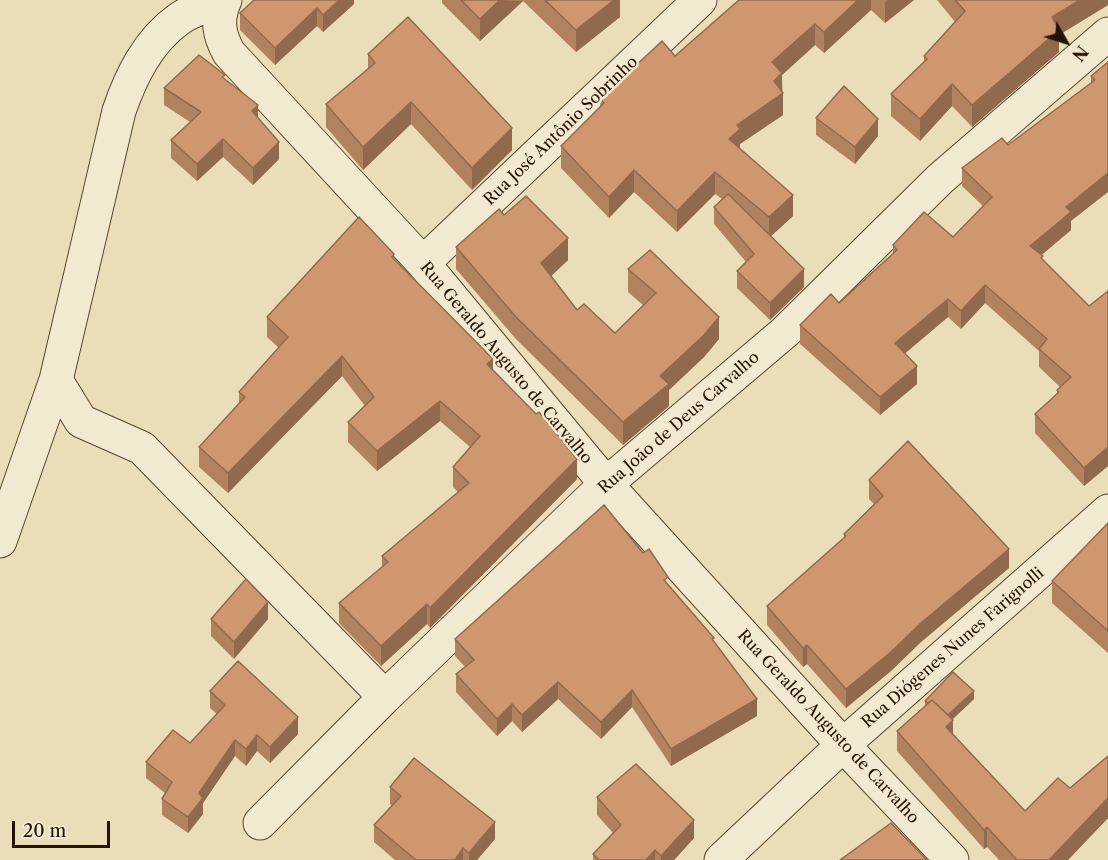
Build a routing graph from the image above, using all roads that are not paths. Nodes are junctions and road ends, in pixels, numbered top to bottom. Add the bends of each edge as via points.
1 (223, 0) edge
2 (700, 0) edge
3 (175, 9) edge
4 (1108, 33) edge
5 (423, 263) junction
6 (56, 380) junction
7 (606, 484) junction
8 (1108, 511) edge
9 (0, 541) edge
10 (385, 697) junction
11 (843, 745) junction
12 (260, 823) dead end
13 (721, 860) edge
14 (952, 860) edge

1 - 3 street
1 - 5 street, Rua Geraldo Augusto de Carvalho via 219,25 229,53
2 - 5 street, Rua José Antônio Sobrinho
3 - 6 street via 128,84 119,111
4 - 7 street, Rua João de Deus Carvalho via 940,179 785,332
5 - 7 street, Rua Geraldo Augusto de Carvalho
6 - 9 street
6 - 10 street via 81,421 142,448
7 - 10 street, Rua João de Deus Carvalho
7 - 11 street, Rua Geraldo Augusto de Carvalho
8 - 11 street, Rua Diógenes Nunes Farignolli
10 - 12 street, Rua João de Deus Carvalho
11 - 13 street, Rua Diógenes Nunes Farignolli
11 - 14 street, Rua Geraldo Augusto de Carvalho

